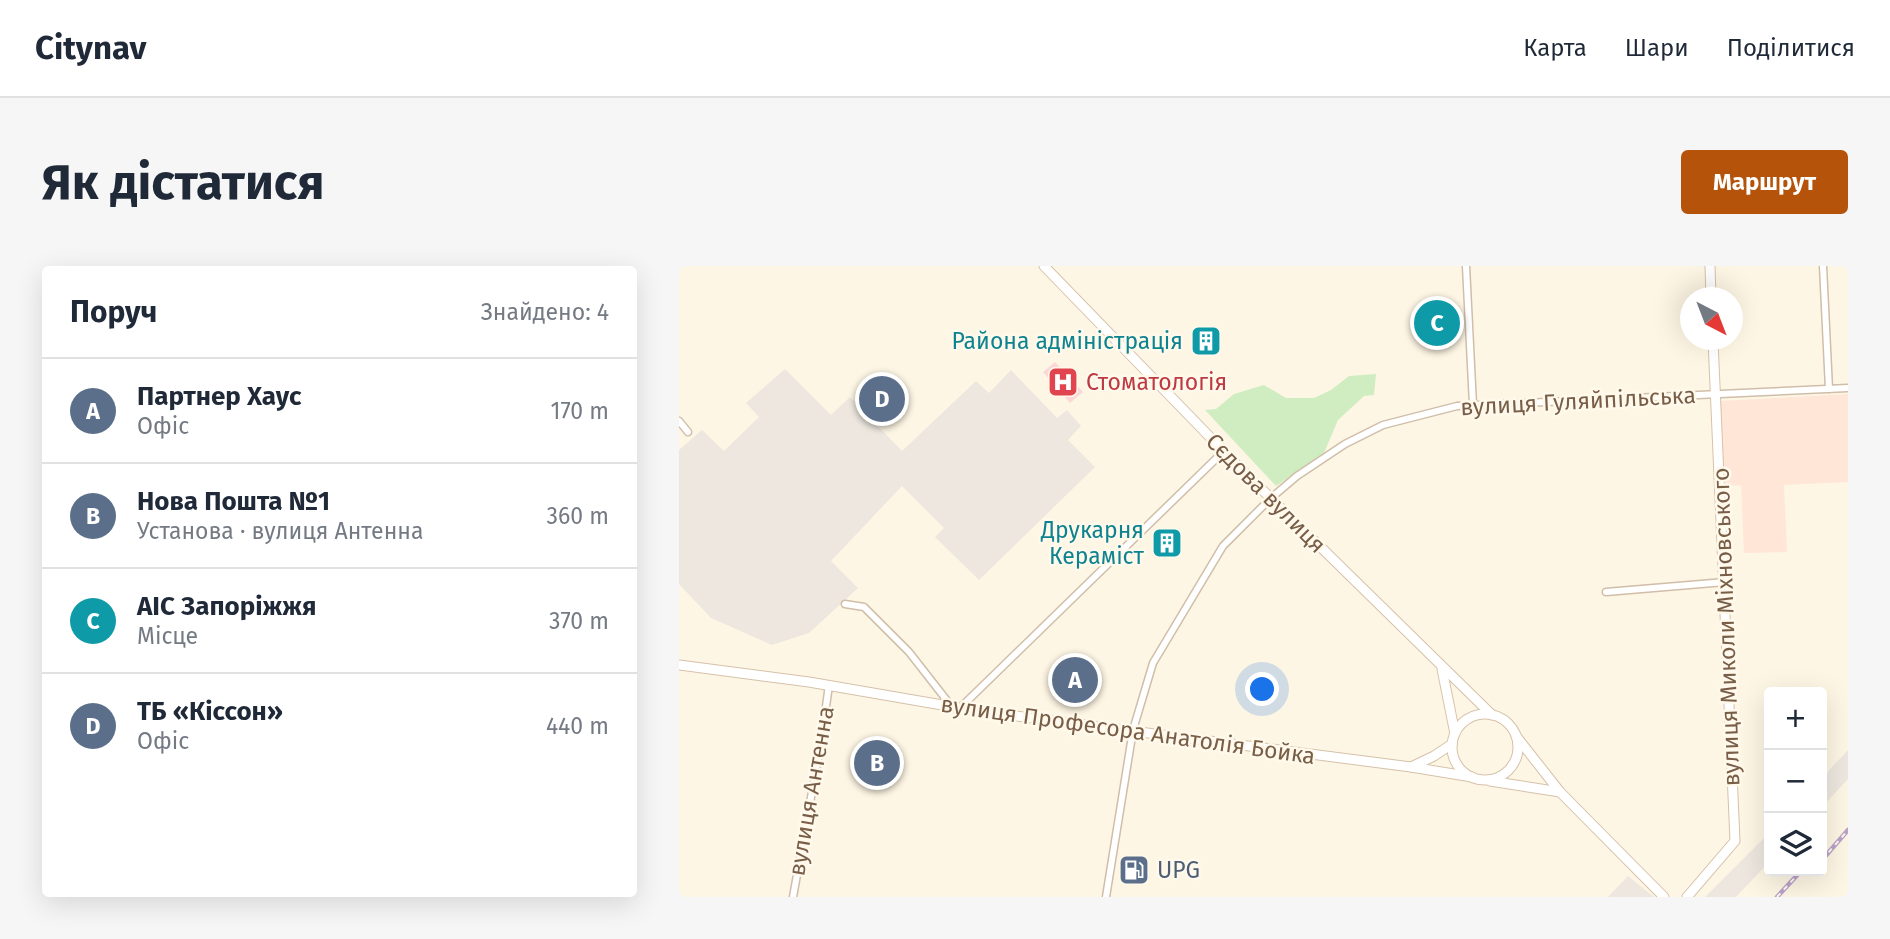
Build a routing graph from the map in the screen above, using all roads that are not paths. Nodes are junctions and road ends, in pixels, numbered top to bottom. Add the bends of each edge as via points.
1 (1044, 266) edge
2 (1466, 266) edge
3 (1710, 266) edge
4 (1823, 266) edge
5 (1711, 287) edge
6 (1714, 350) edge
7 (1848, 388) edge
8 (1829, 389) junction
9 (1716, 394) junction
10 (1473, 405) junction
11 (679, 421) edge
12 (688, 432) dead end
13 (1224, 451) junction
14 (1271, 498) junction
15 (1725, 582) junction
16 (1606, 592) dead end
17 (845, 604) dead end
18 (679, 665) edge
19 (1441, 667) junction
20 (828, 685) junction
21 (956, 707) junction
22 (1492, 715) junction
23 (1133, 730) junction
24 (1516, 736) junction
25 (1453, 739) junction
26 (1411, 767) junction
27 (1477, 778) junction
28 (1560, 792) junction
29 (793, 897) edge
30 (1106, 897) edge
31 (1664, 897) edge
32 (1687, 897) edge

1 - 13 main road, Сєдова вулиця
2 - 10 street
3 - 5 main road
4 - 8 street
6 - 9 main road, вулиця Миколи Міхновського
7 - 8 street, вулиця Гуляйпільська
8 - 9 street, вулиця Гуляйпільська
9 - 10 street, вулиця Гуляйпільська
9 - 15 main road, вулиця Миколи Міхновського
10 - 14 street, вулиця Гуляйпільська via 1383,425 1345,444
11 - 12 street
13 - 14 main road, Сєдова вулиця
13 - 21 street
14 - 19 main road, Сєдова вулиця
14 - 23 street, вулиця Гуляйпільська via 1223,546 1168,635 1153,663
15 - 16 street
15 - 32 main road, вулиця Миколи Міхновського via 1735,841
17 - 21 street via 864,607
18 - 20 main road, вулиця Професора Анатолія Бойка
19 - 22 main road, Сєдова вулиця
19 - 25 main road
20 - 21 main road, вулиця Професора Анатолія Бойка
20 - 29 street, вулиця Антенна
21 - 23 main road, вулиця Професора Анатолія Бойка
22 - 24 main road via 1511,726
22 - 25 main road via 1470,717
23 - 26 main road, вулиця Професора Анатолія Бойка
23 - 30 street, вулиця Гуляйпільська
24 - 27 main road via 1516,758 1510,768 1501,775
24 - 28 main road
25 - 26 main road via 1434,756
25 - 27 main road via 1456,763
26 - 27 main road, вулиця Професора Анатолія Бойка
27 - 28 main road
28 - 31 main road

